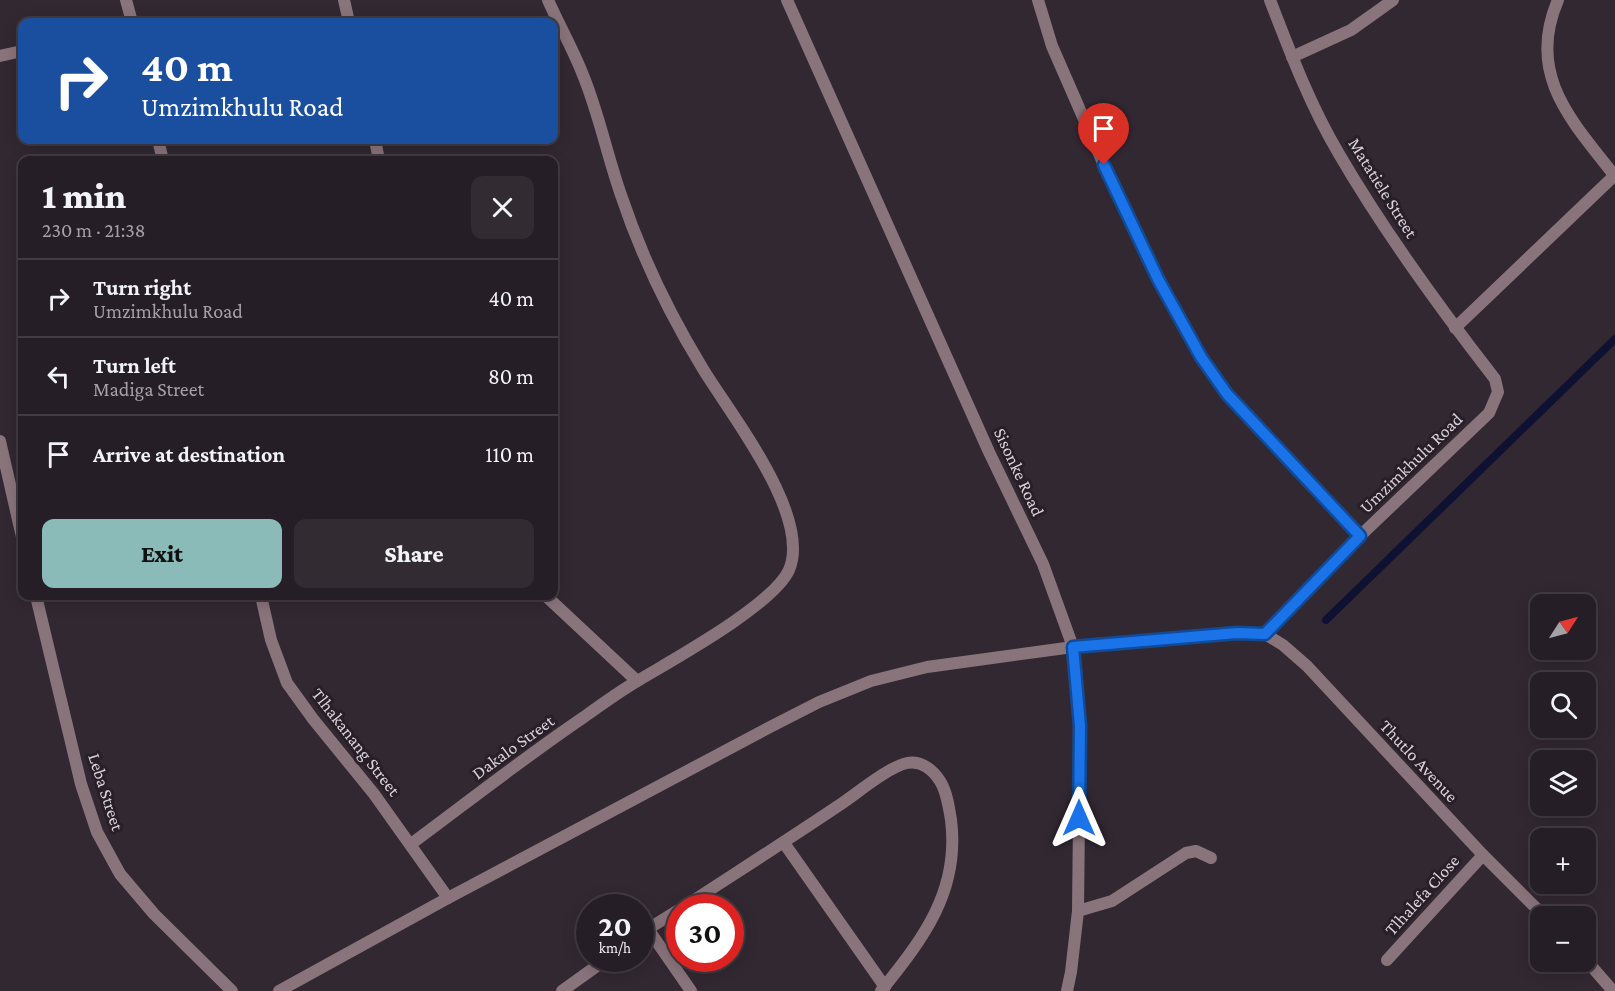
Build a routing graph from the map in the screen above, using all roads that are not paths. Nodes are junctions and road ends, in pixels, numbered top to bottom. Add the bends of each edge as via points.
1 (126, 0) edge
2 (344, 0) edge
3 (548, 0) edge
4 (787, 0) edge
5 (1038, 0) edge
6 (1270, 0) edge
7 (1394, 0) edge
8 (1558, 0) edge
9 (131, 18) edge
10 (348, 18) edge
11 (557, 18) edge
12 (558, 21) edge
13 (18, 52) edge
14 (0, 56) edge
15 (1292, 57) junction
16 (1615, 175) edge
17 (1455, 328) junction
18 (1495, 378) joint
19 (0, 441) edge
20 (18, 520) edge
21 (1360, 536) junction
22 (37, 600) edge
23 (262, 600) edge
24 (550, 600) edge
25 (1265, 634) junction
26 (1073, 647) junction
27 (637, 681) junction
28 (784, 843) junction
29 (411, 844) junction
30 (1483, 855) junction
31 (1211, 858) dead end
32 (703, 894) edge
33 (448, 898) junction
34 (1534, 906) edge
35 (1078, 911) junction
36 (654, 945) edge
37 (1387, 960) dead end
38 (1596, 971) edge
39 (588, 972) edge
40 (883, 989) edge
41 (232, 991) edge
42 (279, 991) edge
43 (562, 991) edge
44 (691, 991) edge
45 (1067, 991) edge
46 (1613, 991) edge

1 - 9 street
2 - 10 street
3 - 11 street, Dakalo Street
4 - 26 street, Sisonke Road via 1043,564
5 - 21 street via 1052,46 1104,165 1158,279 1201,357 1227,394
6 - 15 street, Matatiele Street
7 - 15 street via 1351,30
8 - 16 street via 1549,25 1546,55 1550,75 1559,100 1576,127
12 - 27 street, Dakalo Street via 583,74 621,195 663,297 701,367 769,474 784,504 792,533 794,554 778,585 719,631
13 - 14 street
15 - 17 street, Matatiele Street via 1339,153
16 - 17 street
17 - 18 street, Matatiele Street
18 - 21 street, Umzimkhulu Road via 1498,392 1490,413
19 - 20 street
21 - 25 street, Umzimkhulu Road
22 - 41 street, Leba Street via 81,784 97,832 120,874 154,914
23 - 29 street, Tlhakanang Street via 287,683
24 - 27 street
25 - 26 street
25 - 30 street, Thutlo Avenue via 1307,666
26 - 33 street via 927,668 871,681 772,726
26 - 35 street, Sisonke Road via 1080,726
27 - 29 street, Dakalo Street
28 - 32 street
28 - 40 street
28 - 40 street via 900,765 920,763 937,776 952,828 945,889 929,927
29 - 33 street, Tlhakanang Street
30 - 34 street, Thutlo Avenue
30 - 37 street, Tlhalefa Close
31 - 35 street via 1196,851 1186,853 1112,901
33 - 42 street
35 - 45 street, Sisonke Road
36 - 44 street
38 - 46 street
39 - 43 street

